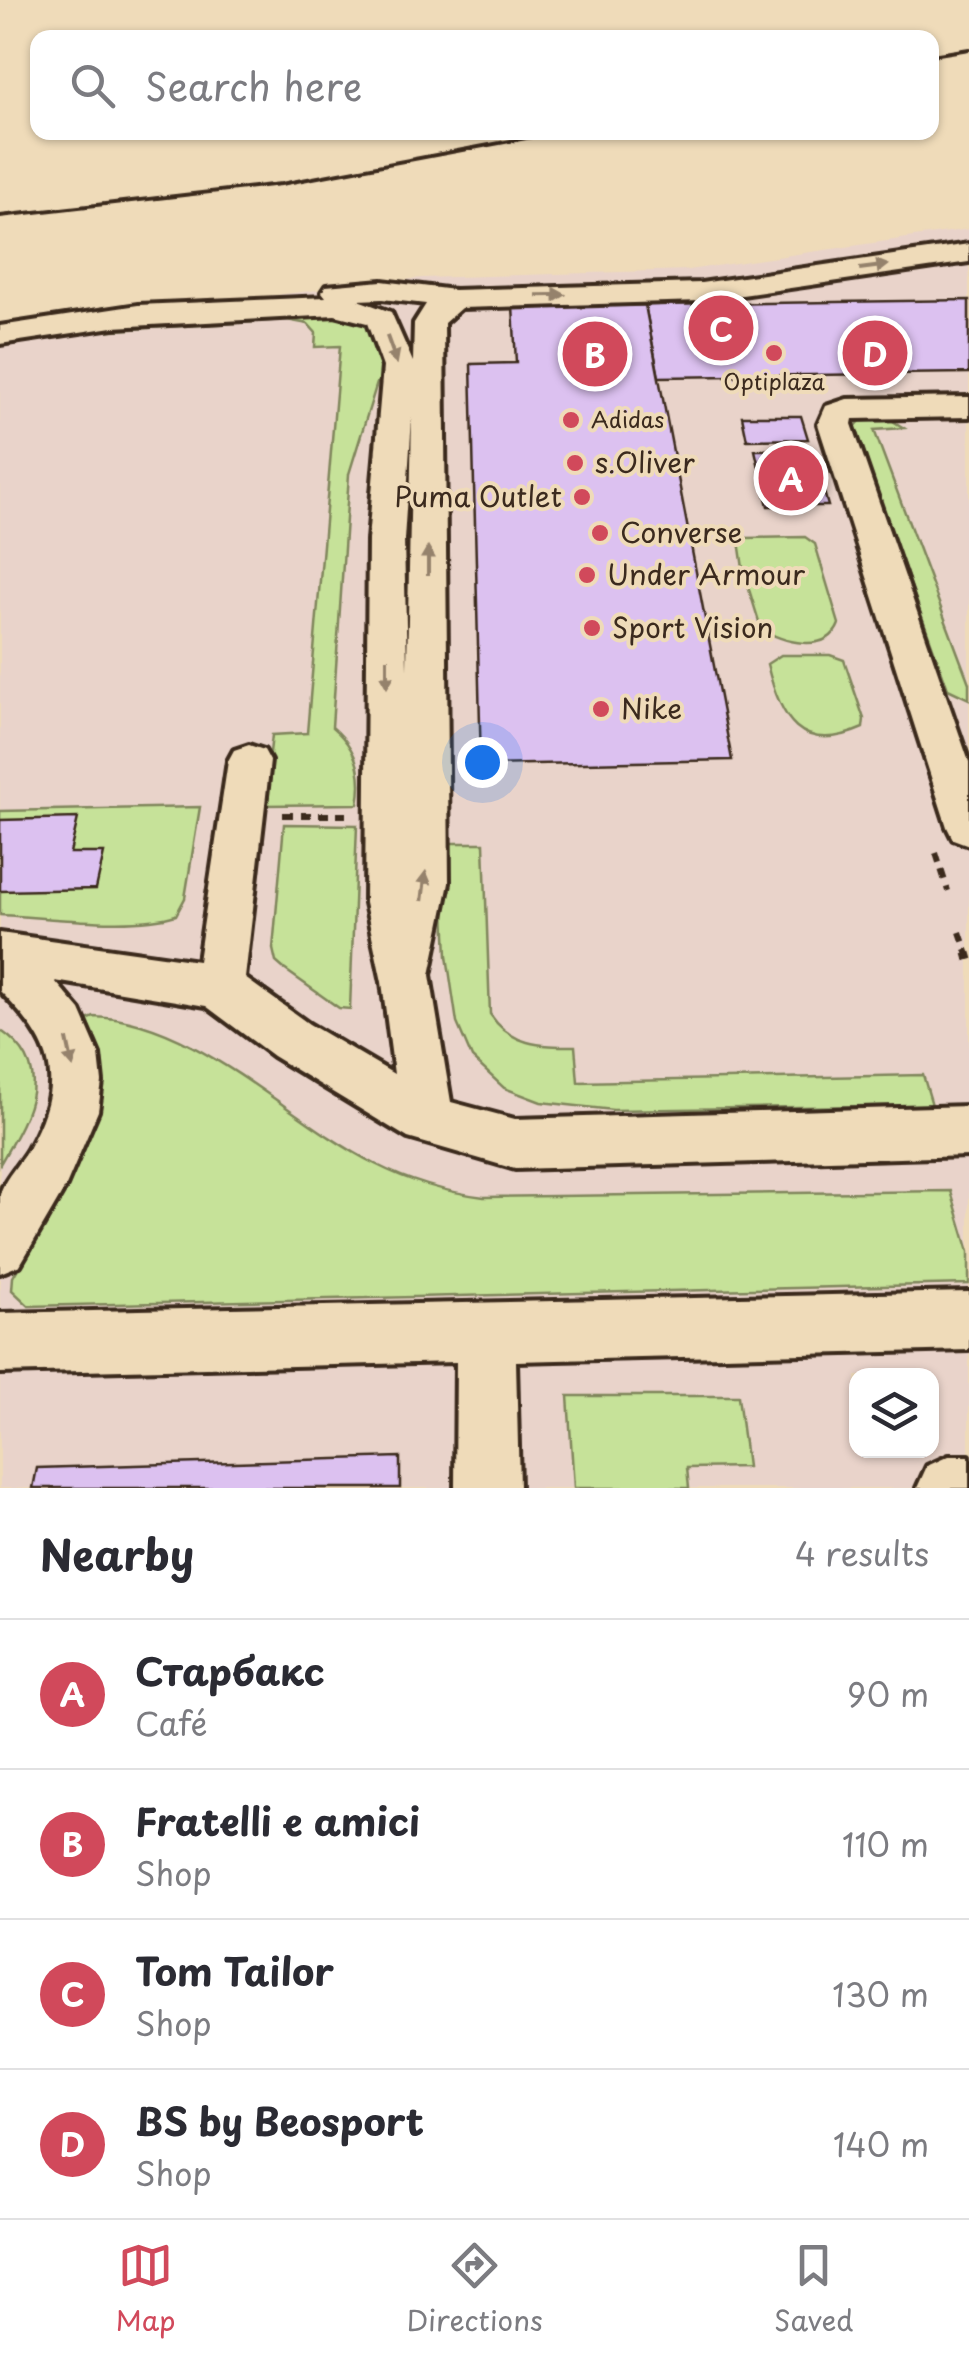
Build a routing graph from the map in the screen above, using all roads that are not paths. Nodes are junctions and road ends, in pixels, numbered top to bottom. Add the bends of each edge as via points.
1 (969, 253) edge
2 (454, 300) junction
3 (110, 318) junction
4 (0, 335) edge
5 (969, 406) edge
6 (952, 720) edge
7 (249, 761) dead end
8 (969, 827) edge
9 (5, 968) edge
10 (407, 982) junction
11 (220, 987) junction
12 (427, 1121) junction
13 (969, 1131) edge
14 (0, 1245) edge
15 (969, 1322) edge
16 (486, 1334) junction
17 (0, 1343) edge
18 (487, 1488) edge
19 (948, 1488) edge
20 (969, 1488) edge

2 -> 1 lane via 701,292
2 - 3 lane via 382,290 320,292
10 -> 2 lane via 426,883 429,323
3 - 4 lane
3 -> 10 lane via 335,306 380,318 399,366 386,540 388,904
5 - 6 lane via 848,408 836,424
6 - 8 lane
7 - 11 lane
9 - 11 lane via 88,965
9 -> 14 lane via 65,1030 74,1088 71,1116
10 - 12 lane
11 - 12 lane via 290,1040
12 - 13 lane via 514,1144
15 - 16 lane
16 - 17 lane
16 - 18 lane
19 - 20 lane

